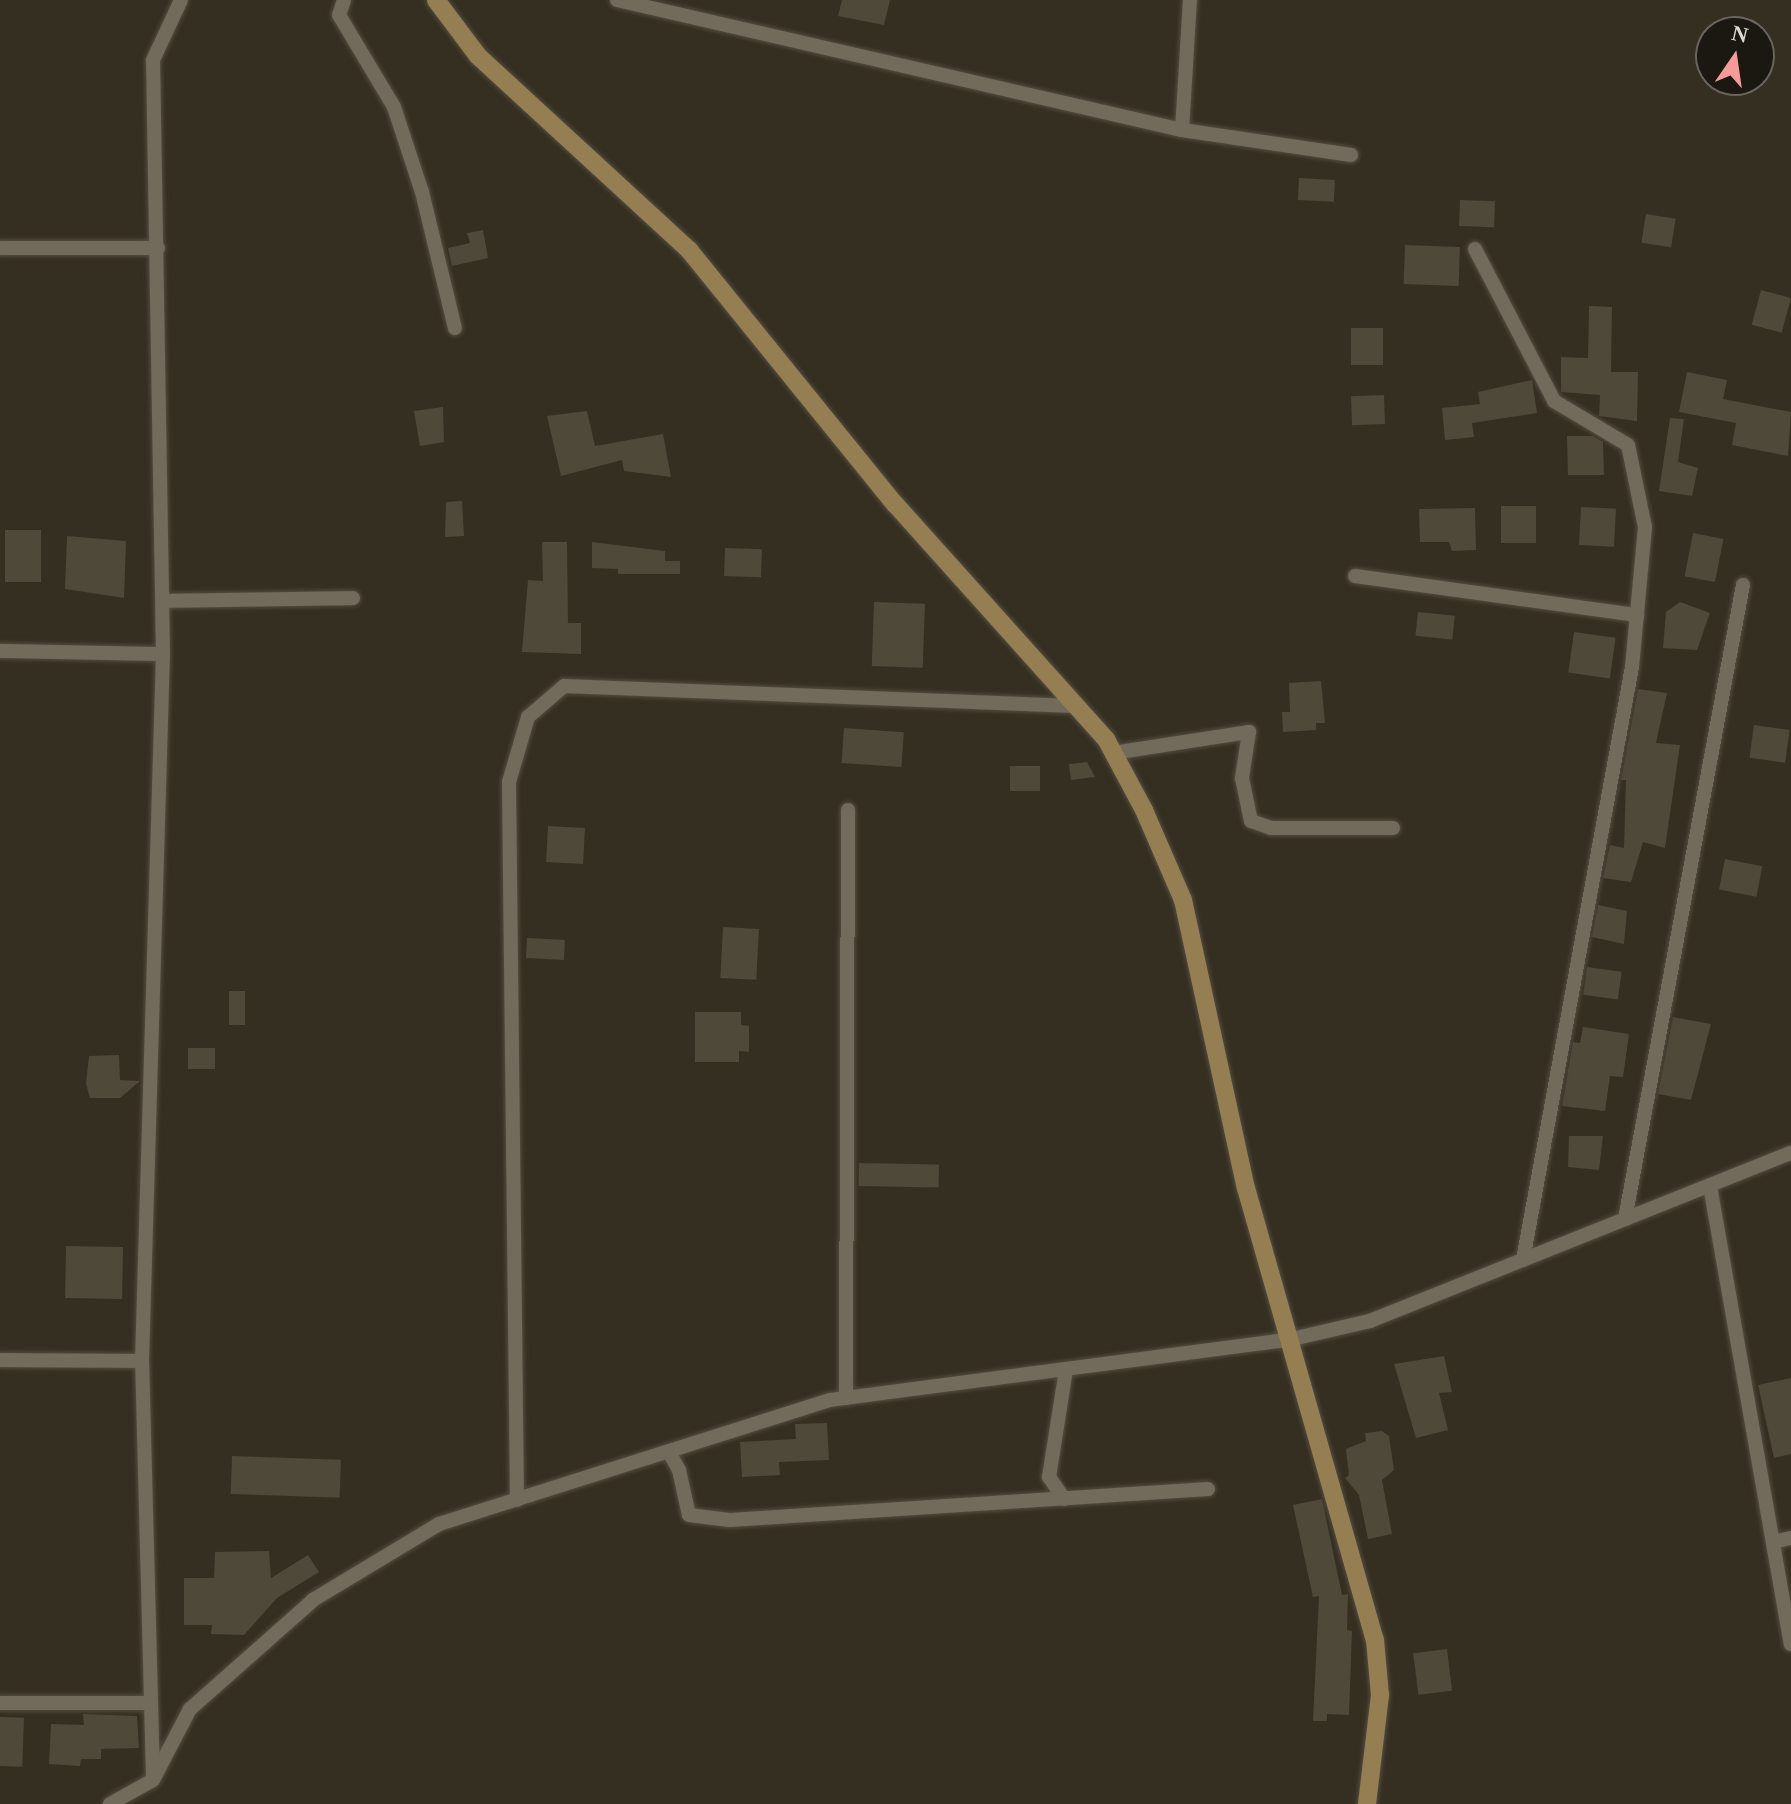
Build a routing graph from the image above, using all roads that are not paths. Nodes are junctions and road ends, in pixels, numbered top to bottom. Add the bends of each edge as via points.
1 (181, 0) edge
2 (344, 0) edge
3 (436, 0) edge
4 (617, 0) edge
5 (1190, 0) edge
6 (1182, 130) junction
7 (1351, 155) dead end
8 (0, 248) edge
9 (158, 248) junction
10 (1475, 249) dead end
11 (455, 328) dead end
12 (1355, 576) dead end
13 (1743, 585) dead end
14 (353, 598) dead end
15 (163, 601) junction
16 (1637, 615) junction
17 (0, 651) edge
18 (163, 654) junction
19 (1075, 706) junction
20 (1113, 753) junction
21 (848, 810) dead end
22 (1393, 828) dead end
23 (1791, 1153) edge
24 (1710, 1186) junction
25 (1625, 1219) junction
26 (1523, 1260) junction
27 (1292, 1339) junction
28 (0, 1360) edge
29 (142, 1361) junction
30 (1066, 1370) junction
31 (846, 1398) junction
32 (669, 1452) junction
33 (1208, 1489) dead end
34 (1064, 1499) junction
35 (517, 1500) junction
36 (1791, 1538) edge
37 (1773, 1542) junction
38 (1791, 1644) edge
39 (0, 1703) edge
40 (151, 1703) junction
41 (153, 1780) junction
42 (110, 1804) edge
43 (1367, 1804) edge

1 - 9 street via 153,60
2 - 11 street via 339,15 394,107 422,192
3 - 19 street via 478,56 689,250 895,504
4 - 6 street
5 - 6 street
6 - 7 street
8 - 9 street
9 - 15 street
10 - 16 street via 1554,401 1628,445 1645,527
12 - 16 street
13 - 25 street
14 - 15 street
15 - 18 street
16 - 26 street via 1632,667
17 - 18 street
18 - 29 street
19 - 20 street
19 - 35 street via 564,686 528,717 509,782
20 - 22 street via 1249,732 1242,778 1251,821 1271,828
20 - 27 street via 1183,900 1246,1188
21 - 31 street
23 - 24 street
24 - 25 street
24 - 37 street
25 - 26 street
26 - 27 street via 1370,1321
27 - 30 street
27 - 43 street via 1375,1640 1380,1695
28 - 29 street
29 - 40 street
30 - 31 street
30 - 34 street via 1049,1477
31 - 32 street
32 - 34 street via 679,1470 689,1515 730,1520
32 - 35 street
33 - 34 street
35 - 41 street via 439,1524 313,1600 190,1709
36 - 37 street
37 - 38 street
39 - 40 street
40 - 41 street
41 - 42 street

